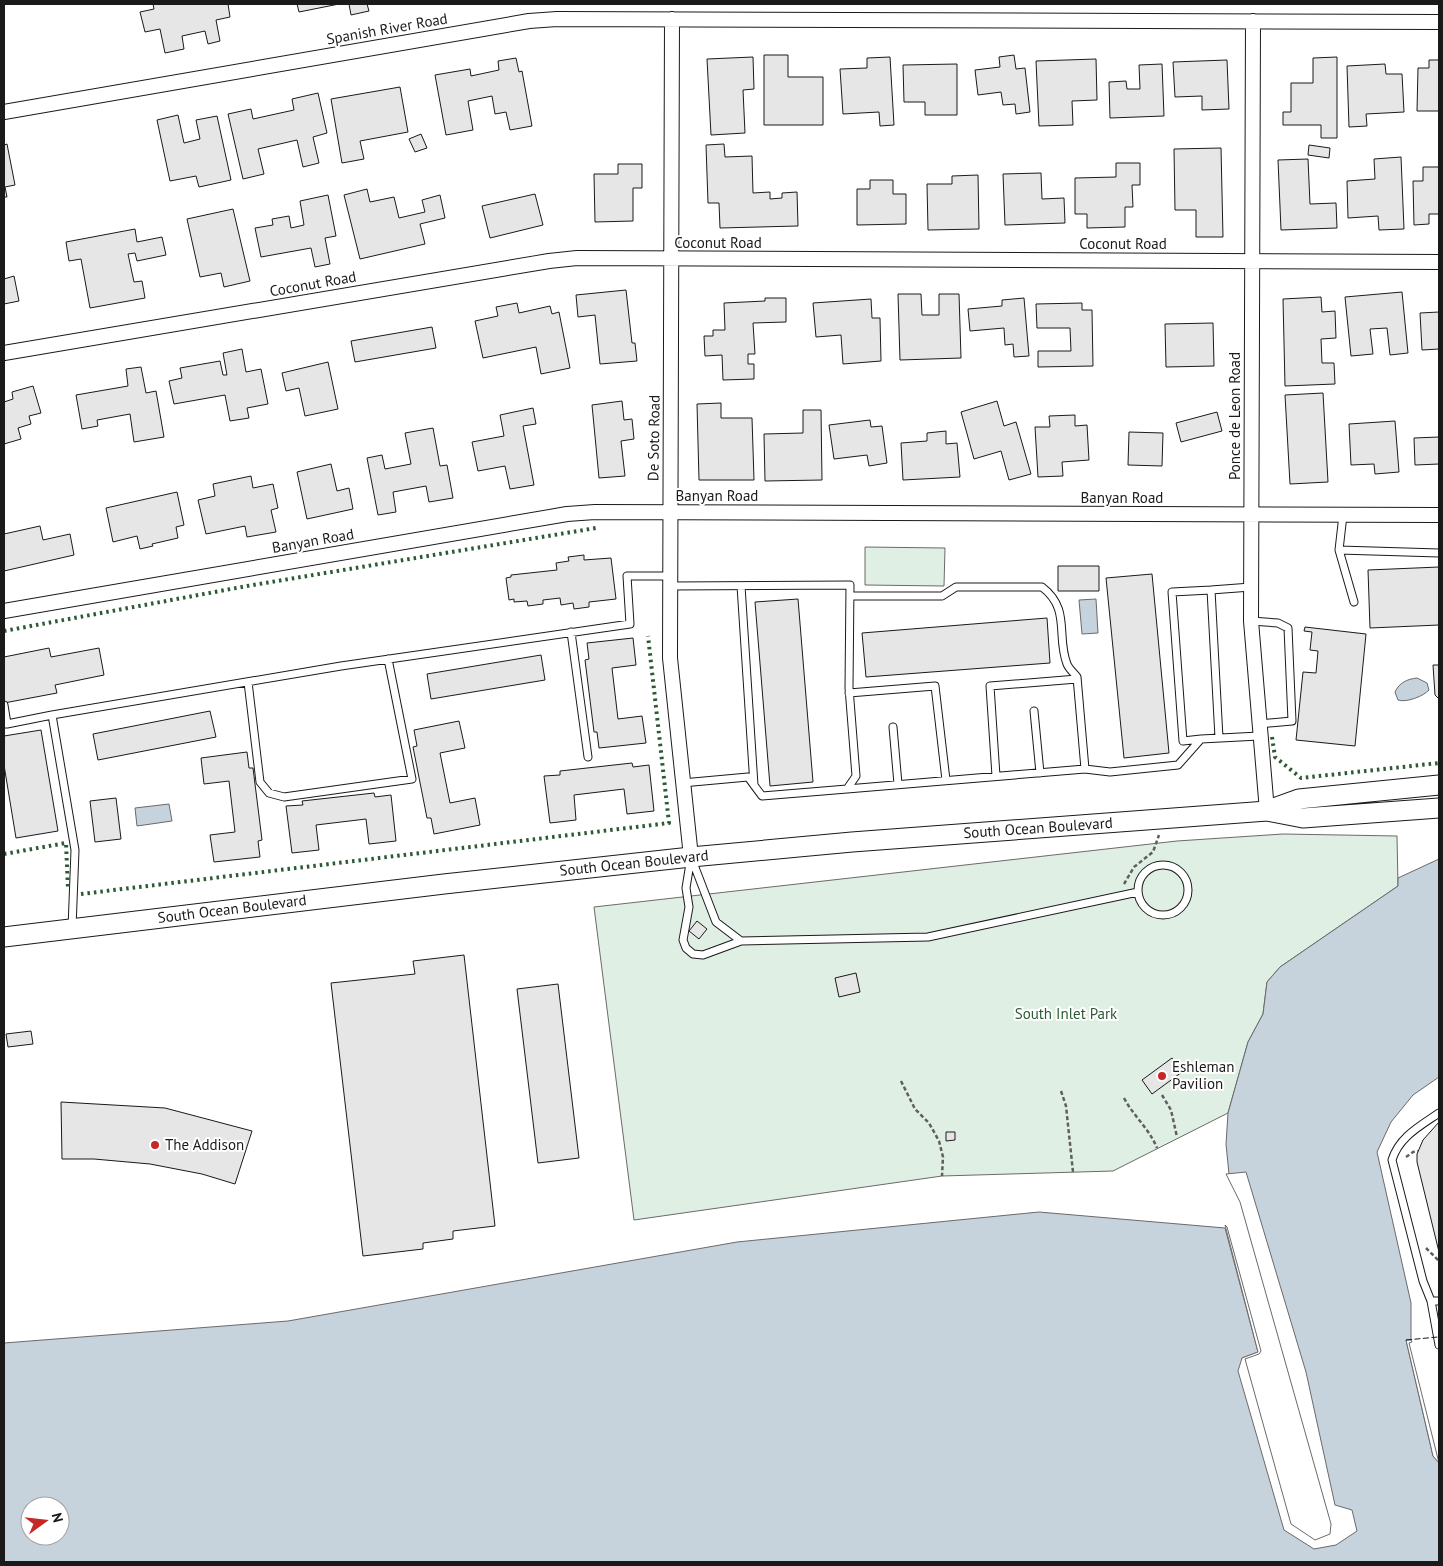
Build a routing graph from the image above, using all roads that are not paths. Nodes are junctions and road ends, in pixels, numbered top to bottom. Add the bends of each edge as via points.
1 (672, 19) junction
2 (1253, 21) junction
3 (1439, 22) edge
4 (4, 112) edge
5 (670, 259) junction
6 (1252, 261) junction
7 (1439, 262) edge
8 (4, 353) edge
9 (670, 512) junction
10 (1252, 514) junction
11 (1342, 515) junction
12 (1439, 515) edge
13 (1339, 550) junction
14 (1439, 553) edge
15 (669, 581) junction
16 (741, 586) junction
17 (1251, 587) junction
18 (1211, 590) junction
19 (850, 596) junction
20 (1354, 602) dead end
21 (4, 611) edge
22 (1251, 621) junction
23 (571, 632) junction
24 (388, 659) junction
25 (1077, 679) junction
26 (248, 682) junction
27 (849, 693) junction
28 (4, 705) edge
29 (1034, 712) dead end
30 (52, 715) junction
31 (5, 724) edge
32 (893, 727) dead end
33 (1259, 730) junction
34 (1219, 738) junction
35 (1201, 739) junction
36 (588, 757) dead end
37 (1085, 769) junction
38 (1040, 773) junction
39 (996, 776) junction
40 (946, 780) junction
41 (682, 784) junction
42 (898, 784) junction
43 (1439, 785) edge
44 (754, 786) junction
45 (847, 788) junction
46 (1439, 808) edge
47 (1267, 811) junction
48 (691, 857) junction
49 (1138, 892) junction
50 (72, 929) junction
51 (4, 937) edge
52 (741, 941) junction
53 (1439, 1113) edge
54 (1435, 1301) edge
55 (1439, 1345) edge

1 - 2 street, Spanish River Road
1 - 4 street, Spanish River Road via 529,21
1 - 5 street, De Soto Road
2 - 3 street, Spanish River Road
2 - 6 street, Ponce de Leon Road
5 - 6 street, Coconut Road
5 - 8 street, Coconut Road via 549,261
5 - 9 street, De Soto Road
6 - 7 street, Coconut Road
6 - 10 street, Ponce de Leon Road
9 - 10 street, Banyan Road
9 - 15 street, De Soto Road
9 - 21 street, Banyan Road via 567,514
10 - 11 street, Banyan Road
10 - 17 street, Ponce de Leon Road
11 - 12 street, Banyan Road
11 - 13 lane
13 - 14 lane
13 - 20 lane
15 - 16 lane
15 - 23 lane via 627,576 630,624
15 - 41 street, De Soto Road via 671,675
16 - 19 lane via 850,584
16 - 44 lane
17 - 18 lane
17 - 22 street, Ponce de Leon Road
18 - 34 lane
18 - 35 lane via 1172,592 1183,741
19 - 25 lane via 942,596 956,587 1042,587 1053,596 1060,612 1067,665
19 - 27 lane
22 - 33 street, Ponce de Leon Road
22 - 33 lane via 1278,623 1288,628 1292,721
23 - 24 lane
23 - 36 lane
24 - 26 lane
24 - 26 lane via 412,779 284,797 269,793 260,782
25 - 37 lane
25 - 39 lane via 990,686
26 - 30 lane
27 - 40 lane via 935,686
27 - 45 lane via 856,776
28 - 31 lane
29 - 38 lane
30 - 31 lane
30 - 50 lane via 75,850
32 - 42 lane
33 - 34 lane
33 - 47 street, Ponce de Leon Road
34 - 35 lane
35 - 37 lane via 1178,765 1110,772
37 - 38 lane
38 - 39 lane
39 - 40 lane
40 - 42 lane
41 - 44 lane via 748,777
41 - 48 street, De Soto Road
42 - 45 lane
43 - 47 main road, South Ocean Boulevard via 1300,799
44 - 45 lane via 762,796
46 - 47 main road, South Ocean Boulevard via 1303,818
47 - 48 main road, South Ocean Boulevard
48 - 50 main road, South Ocean Boulevard
48 - 52 lane via 716,922
48 - 52 lane via 686,888 688,912 682,940 686,948 693,954 703,955
49 - 49 lane via 1140,902 1147,910 1166,916 1184,905 1188,885 1176,869 1158,866 1144,874 1139,881
49 - 52 lane via 928,937
50 - 51 main road, South Ocean Boulevard
53 - 54 lane via 1402,1140 1392,1160 1422,1281
54 - 55 lane

